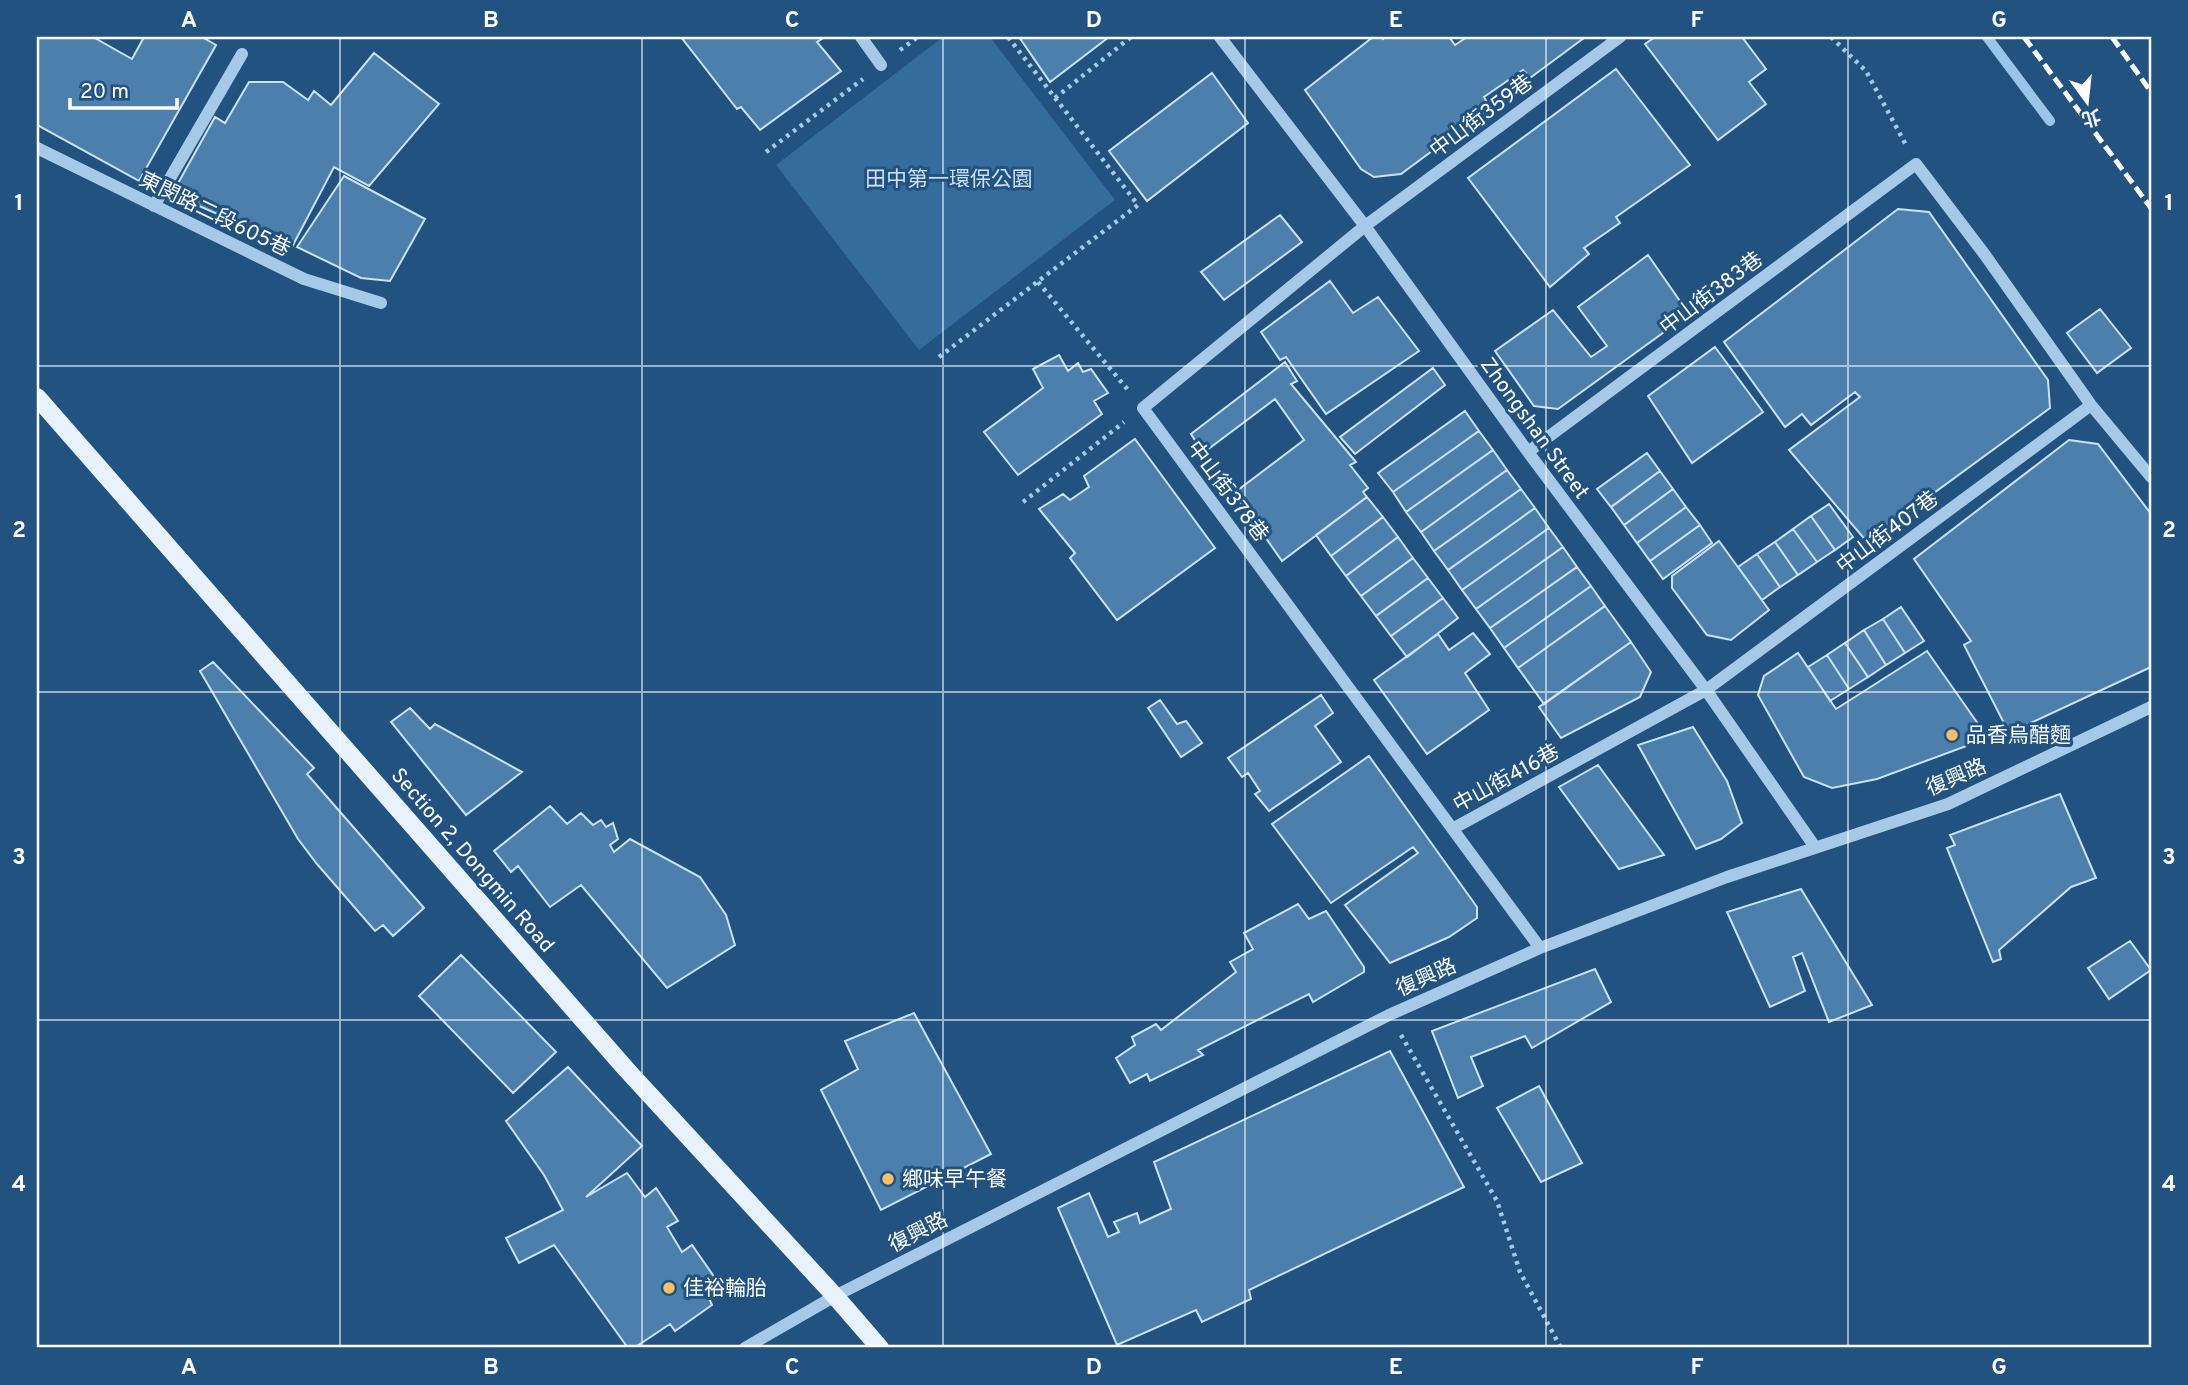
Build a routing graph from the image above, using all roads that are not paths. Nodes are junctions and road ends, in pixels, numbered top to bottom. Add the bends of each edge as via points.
1 (861, 37) edge
2 (1220, 37) edge
3 (1620, 37) edge
4 (242, 54) dead end
5 (881, 65) road end
6 (37, 148) edge
7 (155, 206) junction
8 (1365, 226) junction
9 (381, 303) dead end
10 (37, 397) edge
11 (2091, 405) junction
12 (1528, 452) junction
13 (2151, 477) edge
14 (1706, 690) junction
15 (2151, 707) edge
16 (1454, 828) junction
17 (1815, 847) junction
18 (1540, 948) junction
19 (835, 1296) junction
20 (745, 1348) edge
21 (880, 1348) edge

1 - 5 street
2 - 8 street, Zhongshan Street
3 - 8 street, 中山街359巷
4 - 7 street
6 - 7 street, 東閔路二段605巷
7 - 9 street, 東閔路二段605巷 via 304,279
8 - 12 street, Zhongshan Street
8 - 16 street, 中山街378巷 via 1143,408
10 - 19 main road, Section 2, Dongmin Road via 626,1069
11 - 12 street, 中山街383巷 via 1916,164
11 - 13 street
11 - 14 street, 中山街407巷
12 - 14 street, Zhongshan Street
14 - 16 street, 中山街416巷
14 - 17 street, Zhongshan Street
15 - 17 street, 復興路 via 1948,804
16 - 18 street, 中山街416巷
17 - 18 street, 復興路
18 - 19 street, 復興路 via 1389,1015
19 - 20 street, 復興路
19 - 21 main road, Section 2, Dongmin Road

